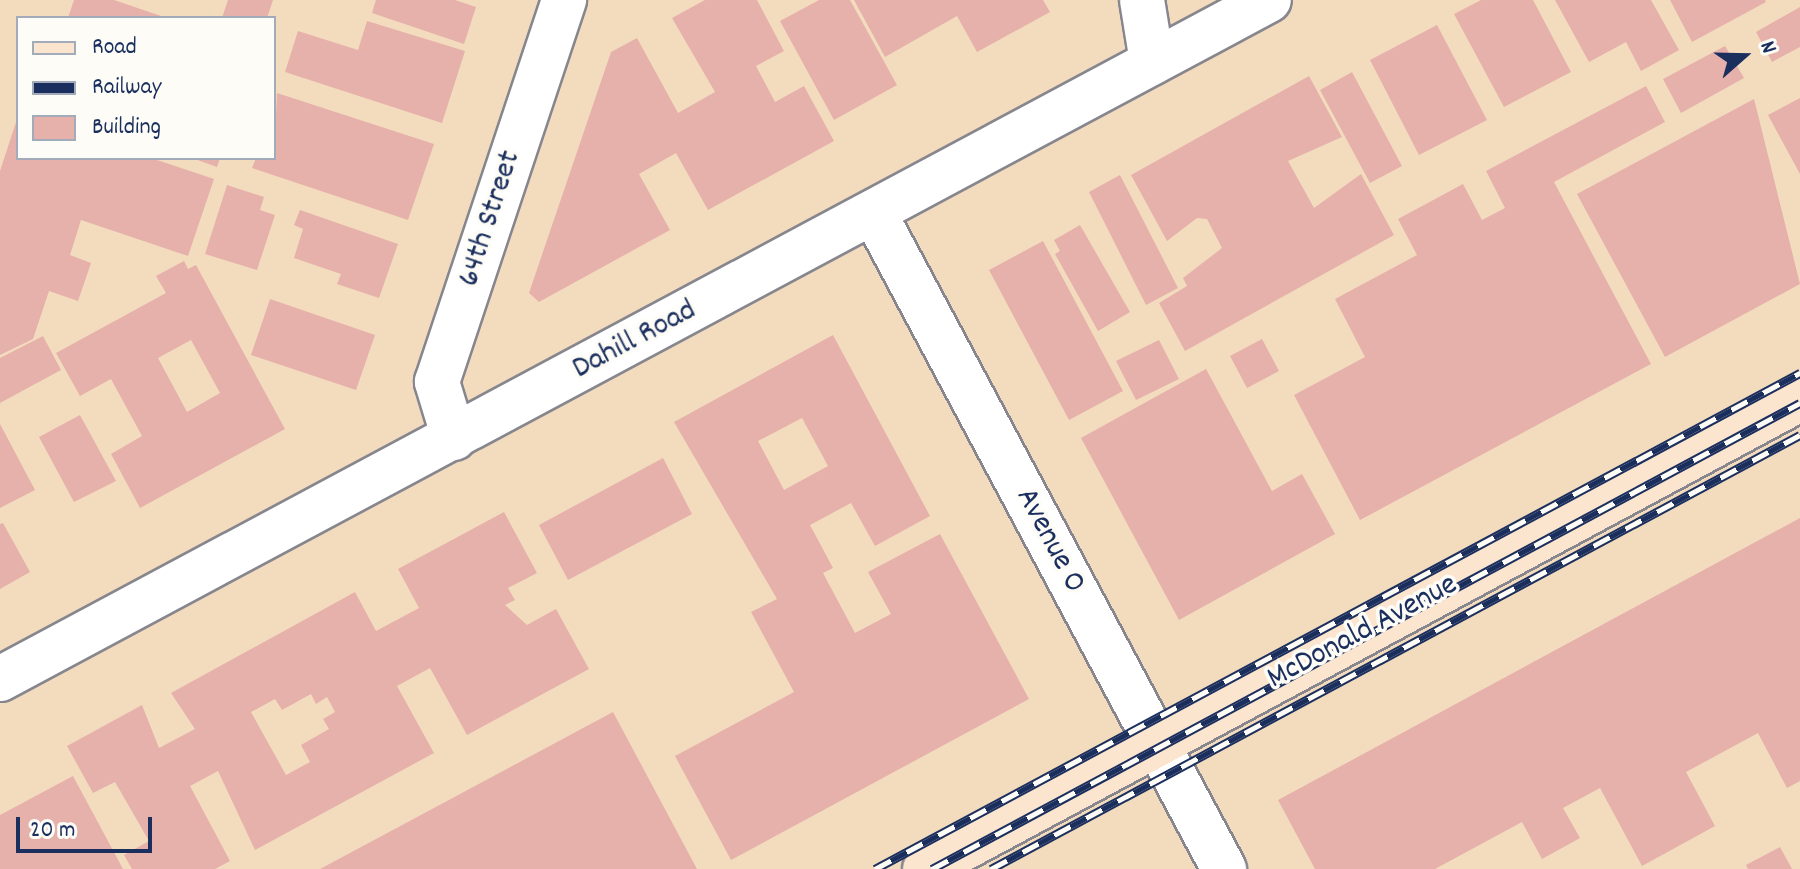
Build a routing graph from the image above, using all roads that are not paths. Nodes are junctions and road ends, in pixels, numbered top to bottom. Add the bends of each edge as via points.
1 (564, 0) edge
2 (1142, 0) edge
3 (1269, 0) edge
4 (1152, 62) junction
5 (874, 213) junction
6 (1800, 399) edge
7 (454, 438) junction
8 (0, 679) edge
9 (1157, 744) junction
10 (925, 869) edge
11 (1224, 869) edge

1 - 7 street, 64th Street via 437,382
2 - 4 street
3 - 4 street, Dahill Road
4 - 5 street, Dahill Road
5 - 7 street, Dahill Road
5 - 9 street, Avenue O
6 - 9 main road, McDonald Avenue
7 - 8 street, Dahill Road
9 - 10 main road, McDonald Avenue
9 - 11 street, Avenue O

